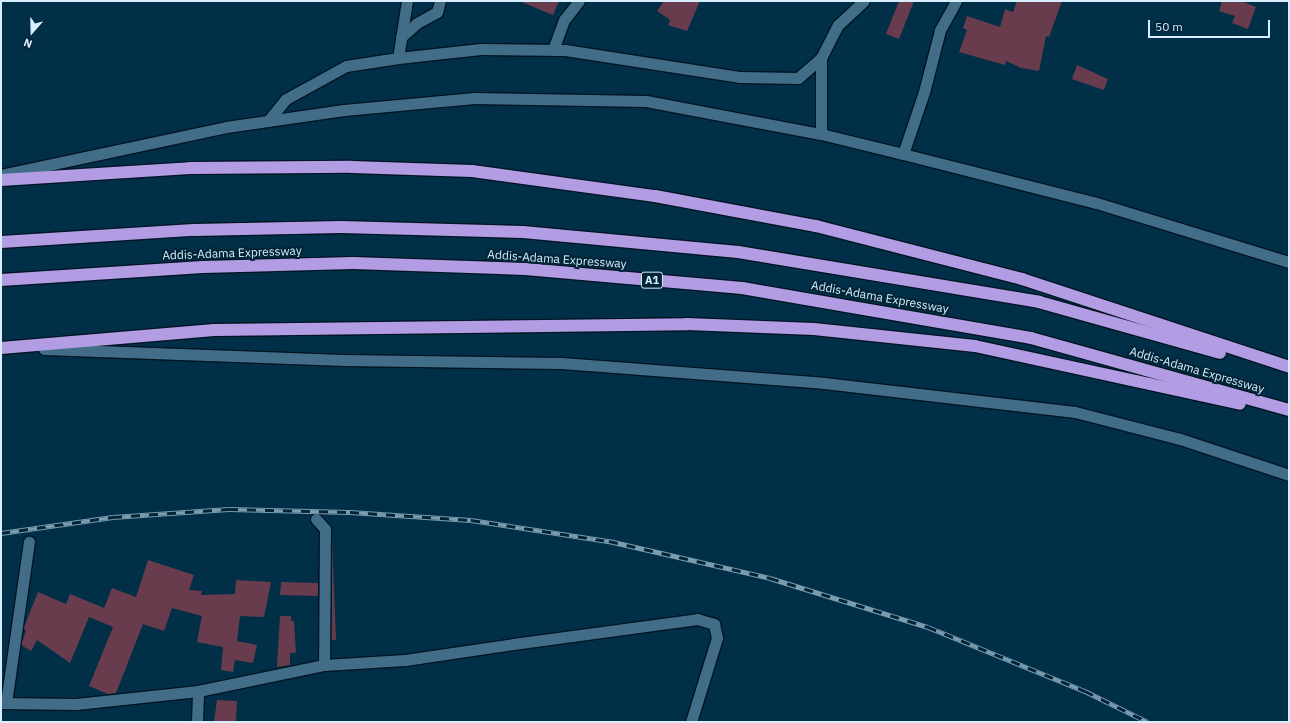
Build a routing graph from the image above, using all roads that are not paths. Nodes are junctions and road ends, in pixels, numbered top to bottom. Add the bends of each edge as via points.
1 (407, 1) edge
2 (440, 1) edge
3 (578, 1) edge
4 (864, 1) edge
5 (956, 1) edge
6 (401, 37) junction
7 (553, 50) junction
8 (398, 58) junction
9 (821, 58) junction
10 (268, 121) junction
11 (821, 134) junction
12 (903, 154) junction
13 (1, 175) edge
14 (1, 180) edge
15 (1, 242) edge
16 (1289, 262) edge
17 (1, 280) edge
18 (1, 348) edge
19 (1289, 367) edge
20 (1289, 372) edge
21 (1289, 410) edge
22 (1289, 414) edge
23 (1289, 475) edge
24 (316, 519) dead end
25 (29, 542) dead end
26 (324, 665) junction
27 (198, 691) junction
28 (3, 703) edge
29 (197, 722) edge
30 (691, 722) edge

1 - 6 street
2 - 6 street via 437,12 417,23
3 - 7 street via 564,20
4 - 9 street via 838,25
5 - 12 street via 940,30 924,92
6 - 8 street
7 - 8 street via 481,49
7 - 9 street via 643,61 739,77 798,78
8 - 10 street via 346,66 286,99
9 - 11 street
10 - 11 street via 344,110 474,98 646,101
10 - 13 street via 226,127
11 - 12 street
12 - 16 street via 1097,203
14 - 19 highway via 190,168 352,167 472,171 655,196 816,226 1022,279
15 - 20 highway, Addis-Adama Expressway via 194,230 341,227 523,232 730,252 1039,302
17 - 21 highway, Addis-Adama Expressway / A1 via 203,267 354,263 526,268 742,288 1031,338
18 - 22 highway via 214,330 687,324 814,329 974,346
18 - 23 street via 344,360 560,363 824,383 1074,412 1180,439
24 - 26 street via 325,529
25 - 28 street
26 - 27 street
26 - 30 street via 405,660 697,619 714,624 717,638
27 - 28 street via 76,704
27 - 29 street

